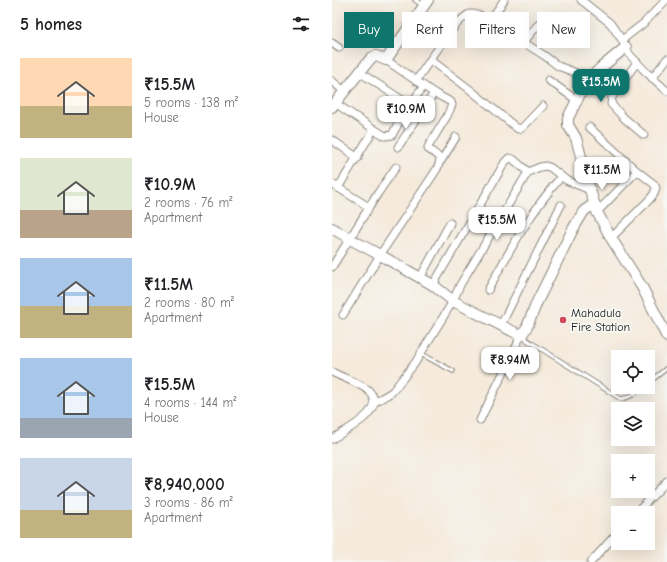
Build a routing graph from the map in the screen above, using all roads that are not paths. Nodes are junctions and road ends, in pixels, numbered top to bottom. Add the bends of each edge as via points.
1 (414, 0) edge
2 (504, 0) edge
3 (581, 0) edge
4 (666, 0) edge
5 (426, 3) edge
6 (496, 12) edge
7 (465, 17) edge
8 (537, 26) edge
9 (529, 36) edge
10 (332, 43) edge
11 (624, 43) junction
12 (529, 45) edge
13 (339, 48) dead end
14 (667, 59) edge
15 (386, 60) junction
16 (431, 60) junction
17 (637, 62) junction
18 (359, 72) junction
19 (652, 78) junction
20 (548, 80) dead end
21 (332, 81) edge
22 (416, 81) junction
23 (588, 82) junction
24 (424, 86) junction
25 (344, 91) junction
26 (667, 91) edge
27 (434, 93) junction
28 (578, 101) junction
29 (334, 105) edge
30 (410, 105) junction
31 (543, 106) dead end
32 (589, 127) dead end
33 (374, 129) junction
34 (644, 135) dead end
35 (456, 137) dead end
36 (332, 140) edge
37 (398, 147) dead end
38 (358, 158) junction
39 (440, 161) junction
40 (396, 167) dead end
41 (637, 171) junction
42 (528, 172) junction
43 (561, 177) junction
44 (335, 186) edge
45 (590, 190) junction
46 (561, 205) dead end
47 (369, 207) junction
48 (597, 208) junction
49 (450, 223) dead end
50 (332, 228) edge
51 (611, 238) junction
52 (350, 239) junction
53 (380, 255) junction
54 (332, 267) edge
55 (420, 278) junction
56 (433, 286) junction
57 (488, 290) dead end
58 (453, 300) junction
59 (343, 315) dead end
60 (501, 325) junction
61 (522, 334) junction
62 (667, 337) edge
63 (421, 354) junction
64 (667, 368) edge
65 (453, 371) dead end
66 (332, 372) edge
67 (655, 377) edge
68 (611, 393) edge
69 (613, 394) edge
70 (635, 394) edge
71 (375, 402) junction
72 (480, 420) dead end
73 (332, 439) edge
74 (667, 481) edge
75 (643, 506) edge
76 (611, 540) edge
77 (591, 562) edge

1 - 5 lane
2 - 6 street
3 - 11 street via 610,23
4 - 11 street
5 - 15 street
7 - 16 street
8 - 9 street
10 - 13 street
11 - 17 street
11 - 23 street
12 - 23 street via 558,66 574,72
14 - 19 street
15 - 18 street via 374,56
15 - 22 street
16 - 22 street
16 - 31 street via 518,129
17 - 19 street
17 - 34 street via 612,97 611,104
18 - 25 street
18 - 30 street
19 - 26 street
20 - 28 street
21 - 25 street
22 - 24 street
23 - 28 street
24 - 27 street
24 - 30 street
25 - 29 street
27 - 37 street
27 - 39 street via 452,105 428,147
28 - 45 street via 568,118 568,125 576,138
29 - 33 street
30 - 33 street via 392,135 386,136
32 - 41 street
33 - 38 street
35 - 39 street
36 - 38 street
38 - 44 street
39 - 53 street
40 - 47 street
41 - 48 street
41 - 51 street via 654,184 656,190
42 - 43 street via 546,166
42 - 56 street via 513,159 504,162
42 - 58 street
43 - 45 street
43 - 57 street via 529,218
44 - 47 street
45 - 48 street
46 - 60 street
47 - 52 street
48 - 51 street
48 - 61 street via 591,206 584,211 573,229
49 - 55 street
50 - 52 street
51 - 62 street via 642,287
52 - 53 street
52 - 54 street
53 - 55 street
53 - 59 street
55 - 56 street
56 - 58 street
58 - 60 street
58 - 63 street
60 - 61 street
61 - 68 lane via 527,340
61 - 72 street
63 - 65 lane
63 - 71 street via 392,392
64 - 67 lane
66 - 71 street via 368,390
69 - 70 lane via 621,399
71 - 73 street via 372,410 363,419
74 - 75 street
76 - 77 street

